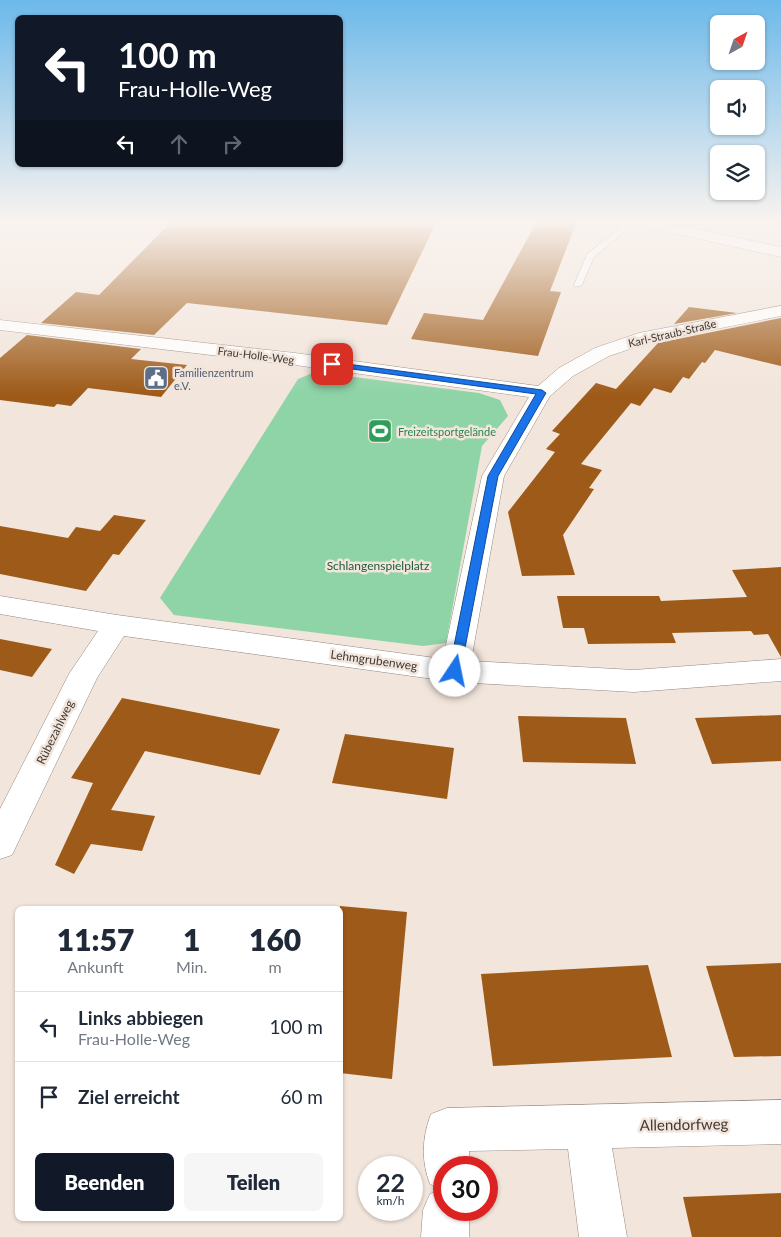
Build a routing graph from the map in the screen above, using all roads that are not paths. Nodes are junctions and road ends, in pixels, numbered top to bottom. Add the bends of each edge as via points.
1 (581, 279) edge
2 (578, 285) dead end
3 (781, 311) edge
4 (0, 325) edge
5 (542, 393) junction
6 (0, 605) edge
7 (117, 625) junction
8 (781, 670) edge
9 (455, 671) junction
10 (0, 844) edge
11 (781, 1122) edge
12 (588, 1126) junction
13 (446, 1156) edge
14 (446, 1221) edge
15 (445, 1237) edge
16 (603, 1237) edge

1 - 2 lane
3 - 5 street, Karl-Straub-Straße via 646,337 602,352 566,372
4 - 5 street, Frau-Holle-Weg via 295,359
5 - 9 street, Karl-Straub-Straße via 493,476
6 - 7 street, Lehmgrubenweg
7 - 9 street, Lehmgrubenweg
7 - 10 street, Rübezahlweg via 84,674
8 - 9 street, Lehmgrubenweg via 634,681
11 - 12 street, Allendorfweg
12 - 13 street, Allendorfweg via 447,1130
12 - 16 street
14 - 15 street

